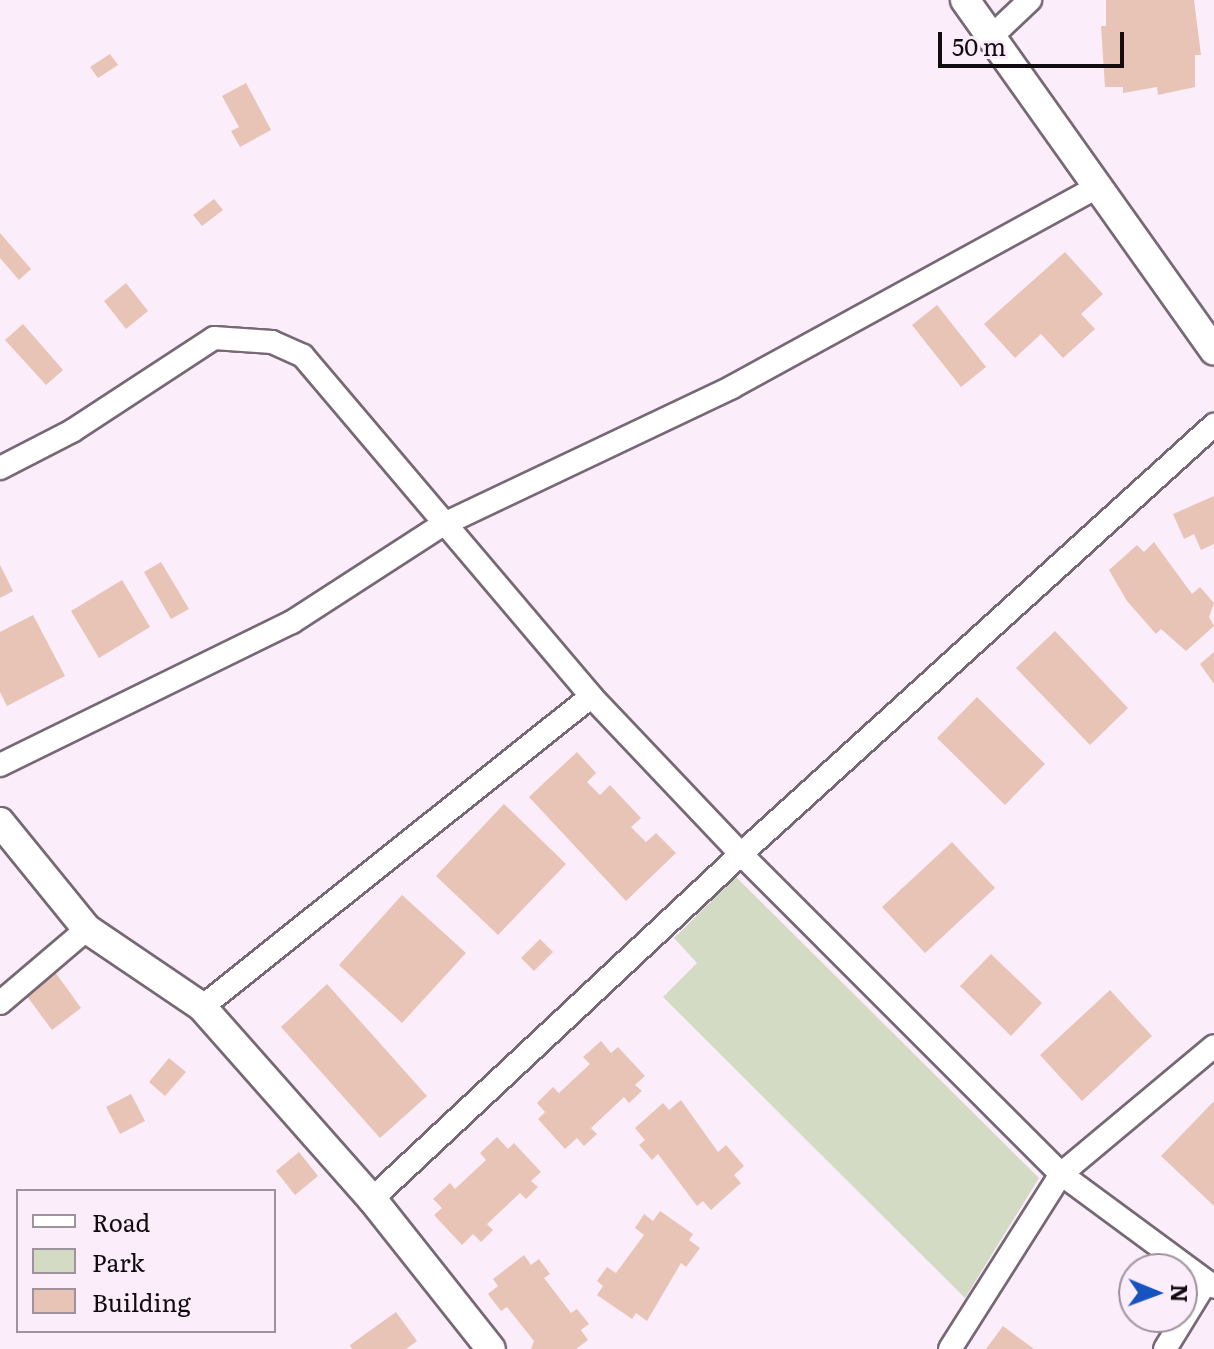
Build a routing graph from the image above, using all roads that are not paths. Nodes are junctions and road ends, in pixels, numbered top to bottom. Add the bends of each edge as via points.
1 (965, 0) edge
2 (1030, 0) edge
3 (991, 37) junction
4 (1098, 187) junction
5 (1214, 350) edge
6 (1214, 425) edge
7 (0, 468) edge
8 (442, 525) junction
9 (591, 696) junction
10 (0, 765) edge
11 (0, 822) edge
12 (741, 854) junction
13 (87, 929) junction
14 (0, 1003) edge
15 (202, 1007) junction
16 (1214, 1046) edge
17 (1061, 1174) junction
18 (372, 1199) junction
19 (1210, 1285) edge
20 (491, 1349) edge
21 (950, 1349) edge
22 (1165, 1349) edge

1 - 3 street
2 - 3 street
3 - 4 street
4 - 5 street
4 - 8 street via 732,387
6 - 12 street
7 - 8 street via 72,431 214,338 272,342 303,356
8 - 9 street
8 - 10 street via 292,622
9 - 12 street
9 - 15 street
11 - 13 street
12 - 17 street
12 - 18 street
13 - 14 street
13 - 15 street
15 - 18 street
16 - 17 street
17 - 19 street
17 - 21 street
18 - 20 street
19 - 22 street

